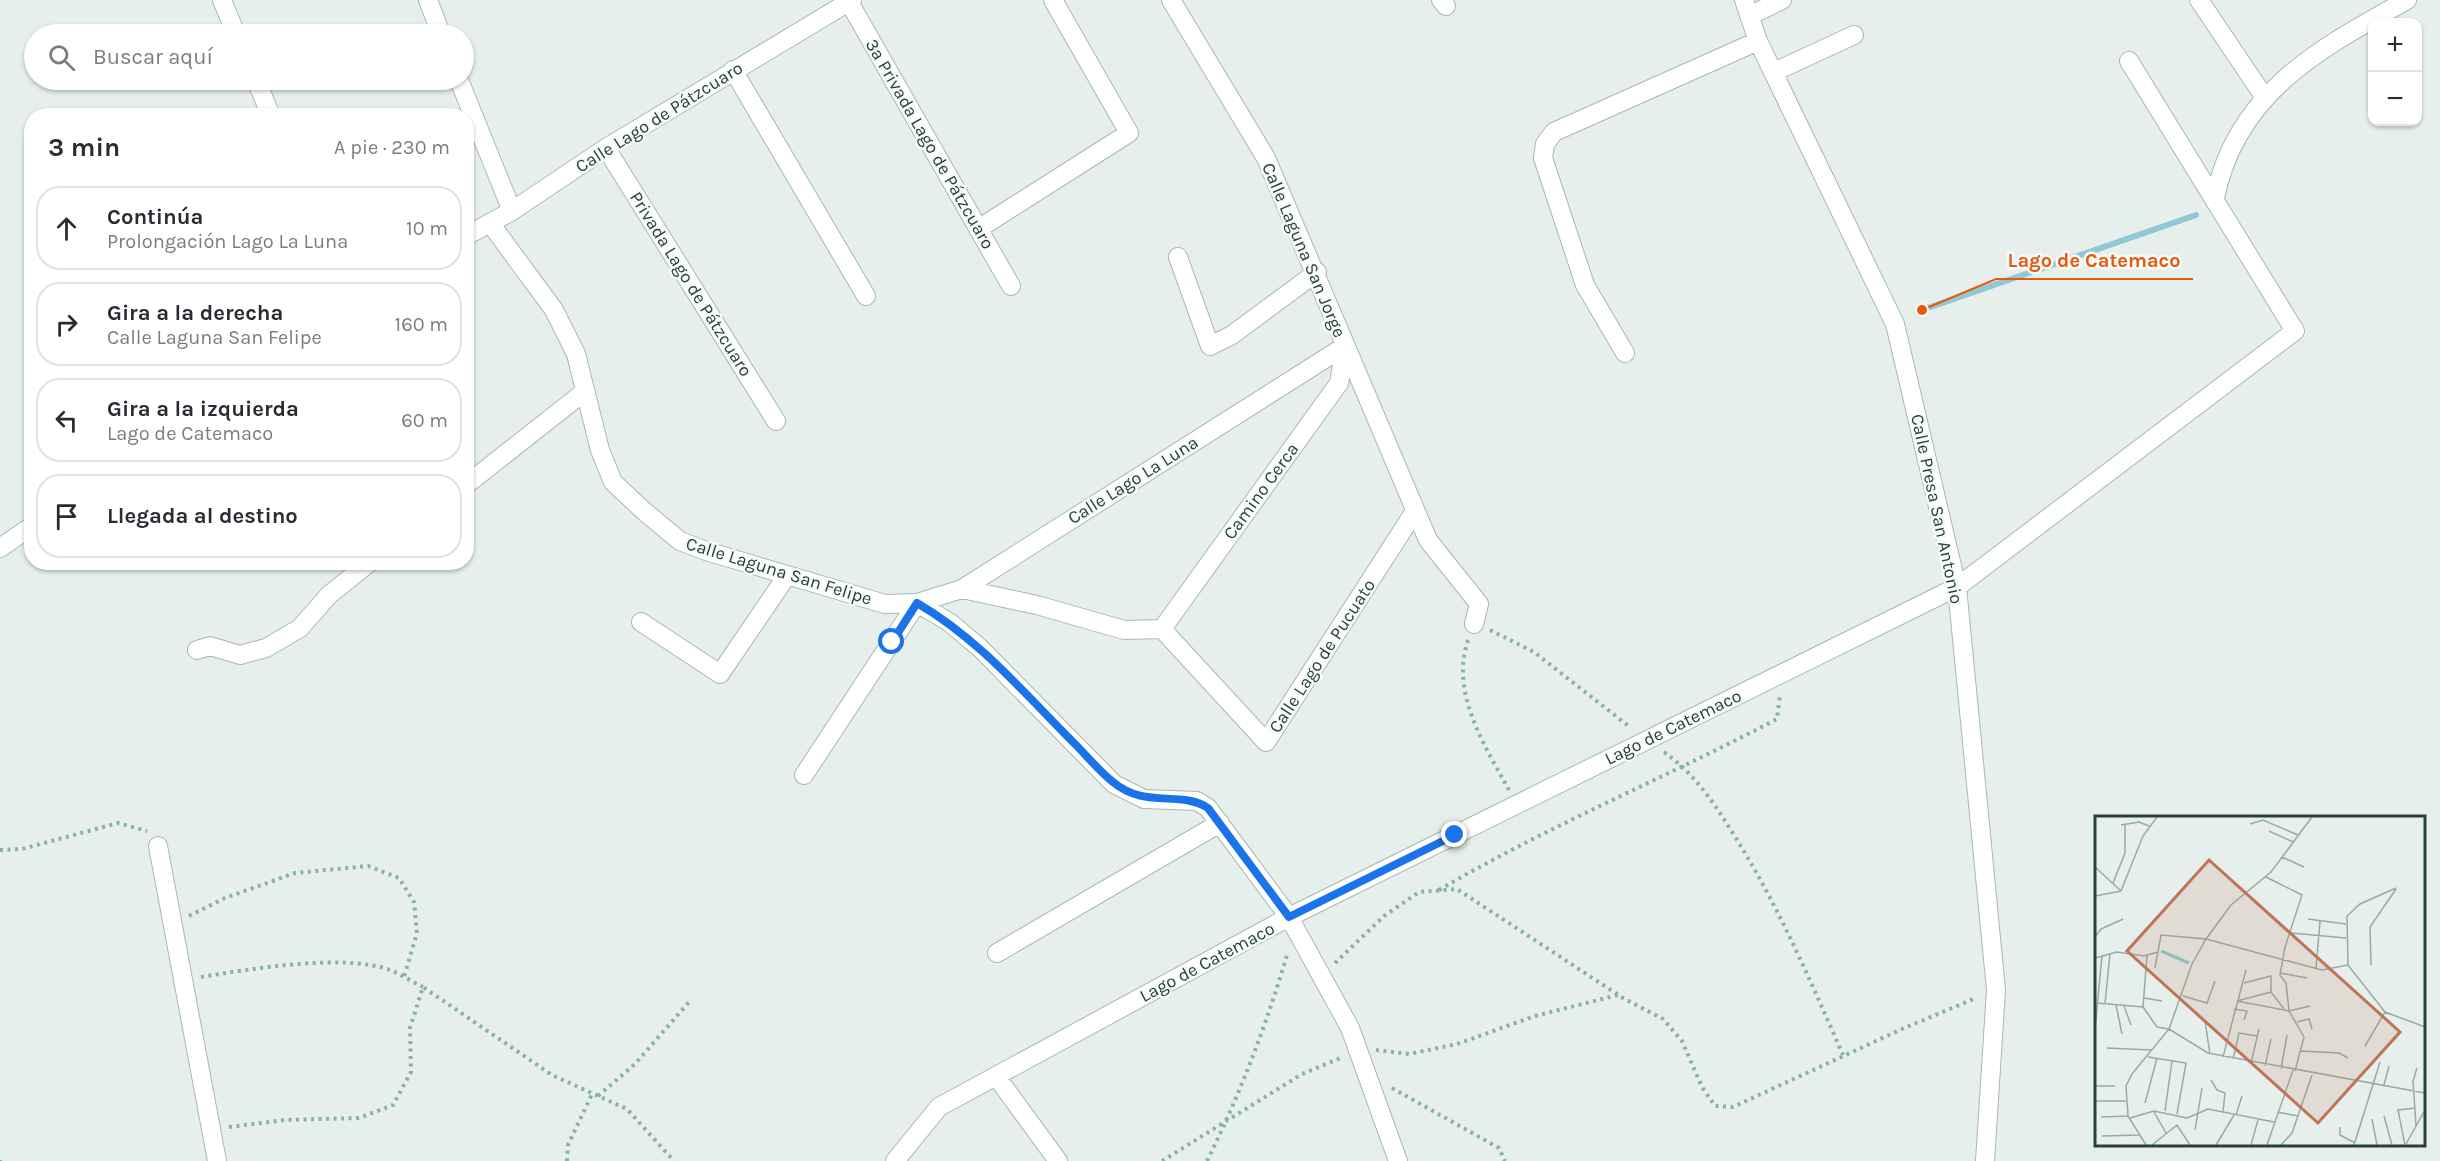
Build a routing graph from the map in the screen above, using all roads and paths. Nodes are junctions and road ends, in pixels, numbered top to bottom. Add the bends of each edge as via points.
1 (222, 0) edge
2 (428, 0) edge
3 (1053, 0) edge
4 (1171, 0) edge
5 (1782, 0) edge
6 (2199, 0) edge
7 (851, 1) edge
8 (2402, 1) edge
9 (1746, 8) edge
10 (232, 24) edge
11 (437, 24) edge
12 (1854, 35) dead end
13 (1758, 40) junction
14 (2129, 62) dead end
15 (734, 70) junction
16 (1774, 72) junction
17 (260, 90) edge
18 (463, 90) edge
19 (2265, 98) junction
20 (268, 108) edge
21 (470, 108) edge
22 (474, 117) edge
23 (606, 148) junction
24 (2215, 198) junction
25 (512, 211) junction
26 (490, 223) junction
27 (978, 229) junction
28 (474, 232) edge
29 (1178, 257) dead end
30 (1317, 272) junction
31 (1011, 286) dead end
32 (866, 296) dead end
33 (1345, 346) junction
34 (1625, 353) dead end
35 (584, 392) junction
36 (776, 421) dead end
37 (474, 479) edge
38 (1415, 511) junction
39 (24, 532) edge
40 (0, 548) edge
41 (360, 570) edge
42 (786, 577) junction
43 (1957, 586) junction
44 (962, 589) junction
45 (917, 603) junction
46 (641, 622) dead end
47 (1474, 624) junction
48 (1162, 629) junction
49 (197, 650) dead end
50 (1782, 673) junction
51 (1647, 740) junction
52 (1685, 767) junction
53 (804, 775) dead end
54 (1517, 804) junction
55 (1220, 823) junction
56 (158, 846) joint
57 (0, 850) edge
58 (1437, 891) junction
59 (1292, 923) junction
60 (172, 925) junction
61 (997, 953) dead end
62 (404, 977) junction
63 (1322, 977) junction
64 (182, 980) junction
65 (423, 987) junction
66 (1996, 990) junction
67 (1618, 994) junction
68 (689, 1002) dead end
69 (1358, 1051) junction
70 (1844, 1055) junction
71 (996, 1076) junction
72 (1369, 1080) junction
73 (592, 1094) junction
74 (598, 1096) junction
75 (1226, 1123) junction
76 (209, 1129) junction
77 (217, 1161) edge
78 (567, 1161) edge
79 (674, 1161) edge
80 (895, 1161) edge
81 (1058, 1161) edge
82 (1162, 1161) edge
83 (1207, 1161) edge
84 (1398, 1161) edge
85 (1506, 1161) edge
86 (1985, 1161) edge

1 - 10 street
2 - 11 street
3 - 27 street via 1129,133
4 - 30 street, Calle Laguna San Jorge via 1266,158
5 - 9 street
6 - 19 street
7 - 15 street, Calle Lago de Pátzcuaro
7 - 27 street, 3a Privada Lago de Pátzcuaro
8 - 19 street via 2340,37 2288,74
9 - 13 street, Calle Presa San Antonio
12 - 16 street
13 - 16 street, Calle Presa San Antonio
13 - 34 street via 1554,132 1545,144 1543,158 1585,285
14 - 24 street
15 - 23 street, Calle Lago de Pátzcuaro
15 - 32 street
16 - 43 street, Calle Presa San Antonio via 1895,324
17 - 20 street
18 - 21 street
19 - 24 street via 2221,167
22 - 25 street
23 - 25 street, Calle Lago de Pátzcuaro
23 - 36 street, Privada Lago de Pátzcuaro
24 - 43 street, Lago de Catemaco via 2295,331
25 - 26 street, Calle Lago de Pátzcuaro
26 - 28 street, Calle Lago de Pátzcuaro
26 - 35 street, Calle Laguna San Felipe via 554,310 576,354
27 - 31 street, 3a Privada Lago de Pátzcuaro
29 - 30 street via 1210,346 1232,335
30 - 33 street, Calle Laguna San Jorge
33 - 38 street, Calle Laguna San Jorge
33 - 44 street, Calle Lago La Luna
33 - 48 street, Camino Cerca via 1339,383
35 - 37 street
35 - 42 street, Calle Laguna San Felipe via 613,482 645,512 680,541
38 - 47 street, Calle Laguna San Jorge via 1428,540 1479,604
38 - 48 street, Calle Lago de Pucuato via 1266,742
39 - 40 street
41 - 49 street via 300,628 266,648 240,655 210,645
42 - 45 street, Calle Laguna San Felipe via 885,604
42 - 46 street via 720,675
43 - 50 street, Lago de Catemaco
43 - 66 street, Calle Presa San Antonio
44 - 45 street, Calle Lago La Luna
44 - 48 street via 1124,630
45 - 53 street
45 - 55 street via 949,622 980,648 1114,784 1144,798 1197,801
47 - 51 path via 1534,652
47 - 54 path via 1461,660 1467,704
50 - 51 street, Lago de Catemaco
50 - 52 path via 1777,719
51 - 52 path
51 - 54 street, Lago de Catemaco
52 - 58 path via 1510,850
52 - 70 path via 1764,883
54 - 59 street, Lago de Catemaco
55 - 59 street
55 - 61 street
56 - 57 path via 145,828 118,823 22,849
56 - 60 street
58 - 63 path via 1419,892 1384,916
58 - 67 path via 1457,889
59 - 63 street
59 - 71 street, Lago de Catemaco
59 - 75 path via 1268,1018
60 - 62 path via 225,898 295,873 368,866 399,878 414,902 417,933
60 - 64 street
62 - 64 path via 362,964 297,964
62 - 65 path
63 - 69 street
64 - 76 street
65 - 73 path via 552,1075
65 - 76 path via 410,1028 411,1072 393,1105 360,1118 285,1120
66 - 70 path
66 - 86 street, Calle Presa San Antonio
67 - 69 path via 1535,1016 1457,1044 1409,1054
67 - 70 path via 1670,1026 1682,1041 1715,1106 1733,1107
68 - 74 path via 635,1064
69 - 72 street
69 - 75 path via 1302,1074
71 - 80 street, Lago de Catemaco via 939,1107
71 - 81 street
72 - 84 street
72 - 85 path via 1394,1089 1499,1148
73 - 74 path
73 - 78 path via 568,1145
74 - 79 path via 627,1110
75 - 82 path
75 - 83 path
76 - 77 street

